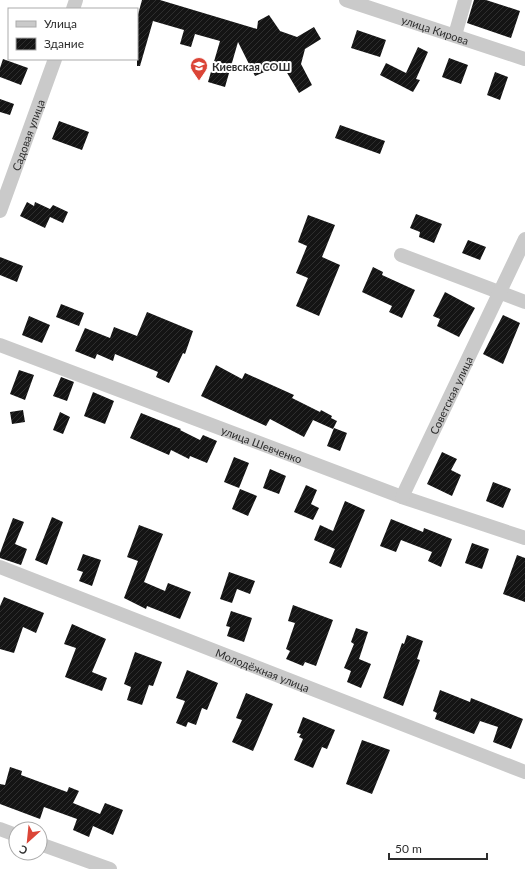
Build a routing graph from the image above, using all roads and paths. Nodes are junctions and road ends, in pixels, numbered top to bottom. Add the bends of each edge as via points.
1 (346, 0) edge
2 (465, 0) edge
3 (455, 35) junction
4 (525, 59) edge
5 (55, 60) edge
6 (0, 211) edge
7 (525, 239) edge
8 (401, 255) dead end
9 (500, 292) junction
10 (525, 302) edge
11 (0, 345) edge
12 (402, 497) junction
13 (525, 538) edge
14 (0, 567) edge
15 (525, 772) edge
16 (48, 847) edge
17 (110, 869) edge

1 - 3 street, улица Кирова
2 - 3 street
3 - 4 street, улица Кирова
5 - 6 street, Садовая улица
7 - 9 street, Советская улица
8 - 9 street
9 - 10 street
9 - 12 street, Советская улица
11 - 12 street, улица Шевченко
12 - 13 street, улица Шевченко
14 - 15 street, Молодёжная улица
16 - 17 street

